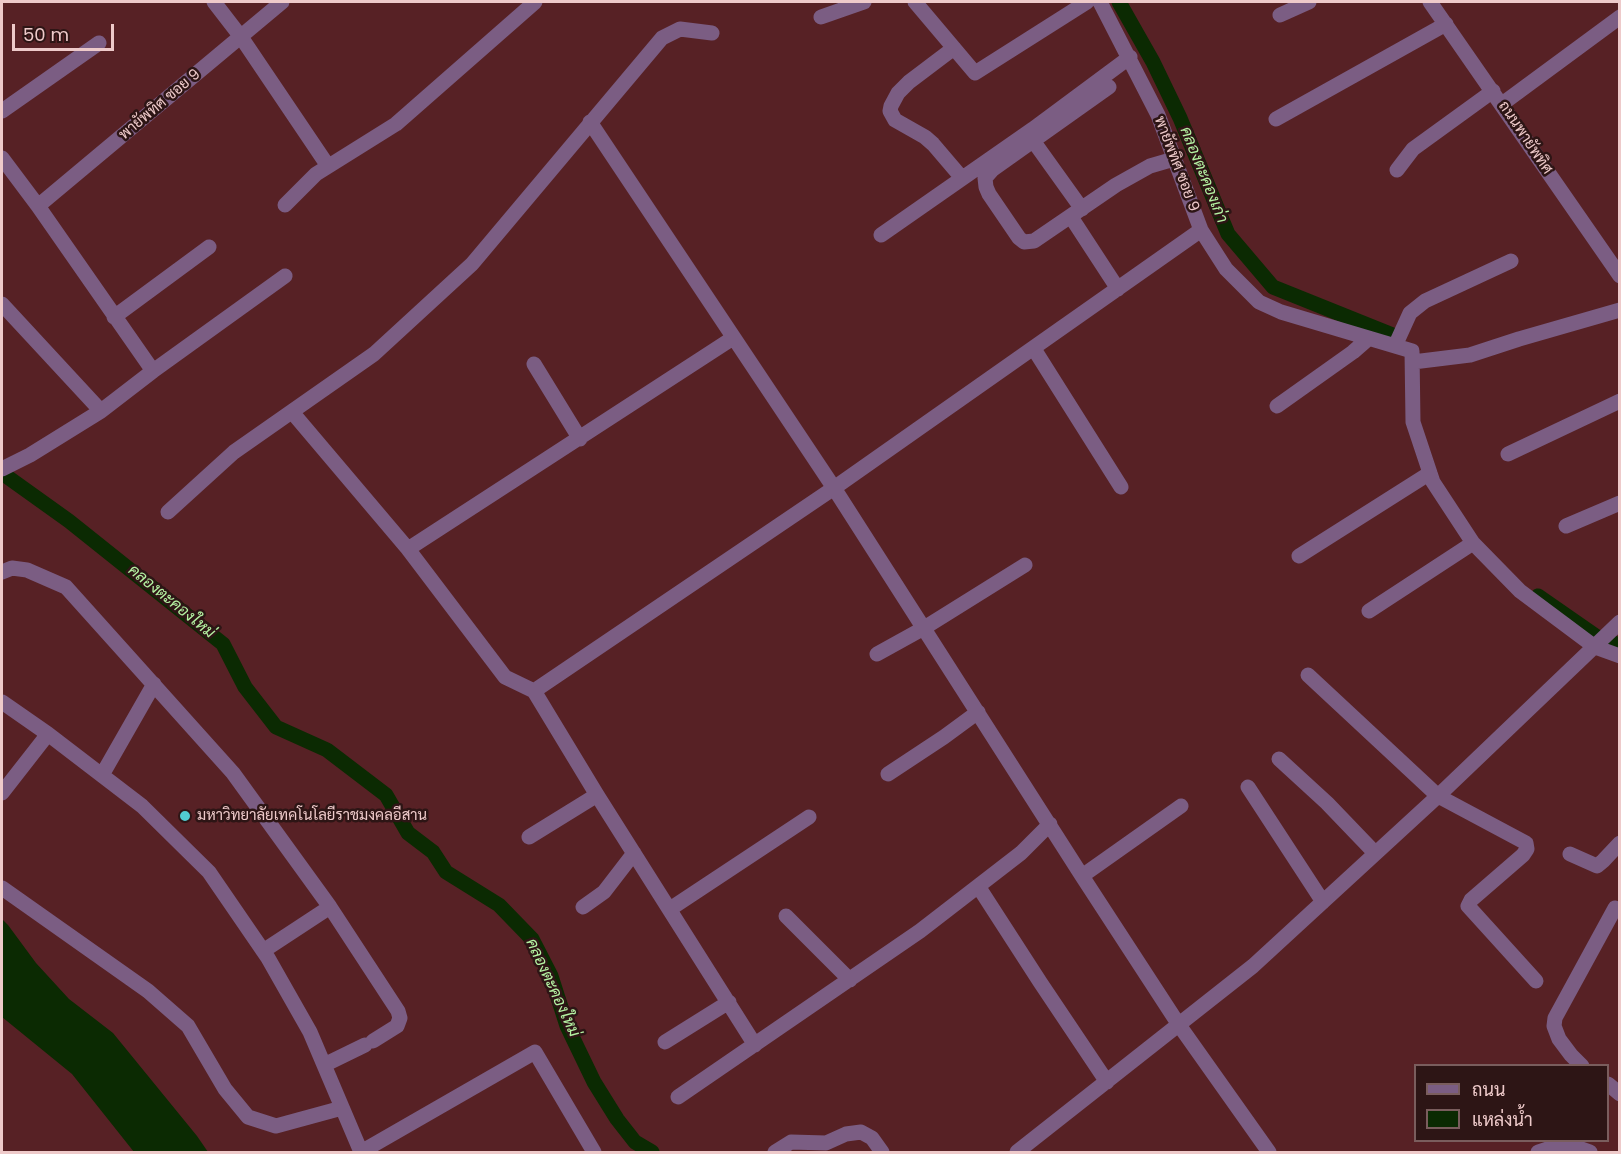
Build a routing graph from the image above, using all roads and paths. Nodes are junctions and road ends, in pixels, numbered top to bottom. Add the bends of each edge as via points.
1 (214, 2) edge
2 (282, 2) edge
3 (535, 2) edge
4 (864, 2) edge
5 (915, 2) edge
6 (1087, 2) edge
7 (1100, 2) edge
8 (1309, 2) edge
9 (1434, 3) edge
10 (1280, 15) dead end
11 (821, 17) dead end
12 (1620, 17) edge
13 (1446, 24) junction
14 (712, 33) dead end
15 (241, 37) junction
16 (99, 43) dead end
17 (954, 48) junction
18 (1130, 57) junction
19 (1109, 87) dead end
20 (1493, 91) junction
21 (1502, 104) junction
22 (2, 111) edge
23 (1276, 119) dead end
24 (590, 122) junction
25 (1034, 142) junction
26 (2, 158) edge
27 (1174, 159) junction
28 (328, 166) junction
29 (1397, 170) dead end
30 (962, 178) junction
31 (285, 205) dead end
32 (38, 207) junction
33 (1076, 213) junction
34 (1201, 230) junction
35 (881, 236) dead end
36 (209, 247) dead end
37 (1511, 261) dead end
38 (285, 276) dead end
39 (1620, 276) edge
40 (1118, 289) junction
41 (2, 304) edge
42 (1620, 310) edge
43 (114, 317) junction
44 (733, 338) junction
45 (1368, 338) junction
46 (1395, 346) junction
47 (1034, 349) junction
48 (1412, 356) junction
49 (534, 364) dead end
50 (153, 371) junction
51 (1620, 401) edge
52 (1277, 406) dead end
53 (101, 411) junction
54 (292, 412) junction
55 (580, 439) junction
56 (1508, 454) dead end
57 (2, 469) edge
58 (1430, 473) junction
59 (832, 485) junction
60 (1121, 487) dead end
61 (1620, 503) edge
62 (168, 512) dead end
63 (1566, 526) dead end
64 (1473, 543) junction
65 (408, 549) junction
66 (1299, 556) dead end
67 (1025, 565) dead end
68 (2, 572) edge
69 (1369, 611) dead end
70 (1620, 622) edge
71 (924, 628) junction
72 (1595, 646) junction
73 (877, 654) dead end
74 (1620, 656) edge
75 (1308, 675) dead end
76 (154, 684) junction
77 (530, 689) junction
78 (2, 702) edge
79 (978, 712) junction
80 (48, 734) junction
81 (1279, 759) dead end
82 (888, 774) dead end
83 (102, 775) junction
84 (1248, 787) dead end
85 (2, 793) edge
86 (597, 795) junction
87 (1438, 796) junction
88 (1181, 806) dead end
89 (809, 817) dead end
90 (1050, 825) junction
91 (529, 837) dead end
92 (1620, 843) edge
93 (634, 853) junction
94 (1375, 853) junction
95 (1570, 854) dead end
96 (1082, 876) junction
97 (978, 886) junction
98 (2, 888) edge
99 (1323, 902) junction
100 (330, 907) junction
101 (583, 907) dead end
102 (1615, 908) dead end
103 (670, 909) junction
104 (786, 916) dead end
105 (263, 951) junction
106 (850, 980) junction
107 (1536, 981) dead end
108 (729, 1002) junction
109 (1179, 1025) junction
110 (665, 1042) dead end
111 (755, 1045) junction
112 (1581, 1064) edge
113 (324, 1065) junction
114 (1107, 1082) junction
115 (678, 1096) dead end
116 (342, 1108) junction
117 (361, 1152) edge
118 (594, 1152) edge
119 (775, 1152) edge
120 (882, 1152) edge
121 (1017, 1152) edge
122 (1269, 1152) edge
123 (1538, 1152) edge
124 (1590, 1152) edge

1 - 15 street
2 - 15 street, พายัพทิศ ซอย 9
3 - 28 street via 396,124
4 - 11 street
5 - 17 street
6 - 17 street via 975,73
7 - 18 street, พายัพทิศ ซอย 9
8 - 10 street
9 - 13 street, ถนนพายัพทิศ
12 - 21 street
13 - 20 street, ถนนพายัพทิศ
13 - 23 street
14 - 24 street via 680,29 662,38
15 - 28 street
15 - 32 street, พายัพทิศ ซอย 9
16 - 22 street
17 - 30 street via 909,82 898,93 890,111 895,120 933,144
18 - 27 street, พายัพทิศ ซอย 9
18 - 30 street
19 - 25 street
20 - 21 street, ถนนพายัพทิศ
20 - 29 street via 1413,149
21 - 39 street, ถนนพายัพทิศ
24 - 44 street
24 - 54 street via 472,264 374,354
25 - 33 street
25 - 33 street via 992,170 985,178 986,187 1024,242 1034,241
26 - 32 street
27 - 33 street via 1150,165
27 - 34 street, พายัพทิศ ซอย 9
28 - 31 street
30 - 35 street
32 - 43 street
33 - 40 street
34 - 40 street
34 - 45 street, พายัพทิศ ซอย 9 via 1226,269 1259,302
36 - 43 street
37 - 46 street via 1425,301 1410,313
38 - 50 street
40 - 47 street
41 - 53 street
42 - 48 street, พายัพทิศ ซอย 9 via 1470,356
43 - 50 street
44 - 55 street
44 - 59 street
45 - 46 street, พายัพทิศ ซอย 9
45 - 52 street
46 - 48 street, พายัพทิศ ซอย 9
47 - 59 street
47 - 60 street
48 - 58 street via 1413,422
49 - 55 street
50 - 53 street
51 - 56 street
53 - 57 street
54 - 62 street via 234,452
54 - 65 street
55 - 65 street
58 - 64 street
58 - 66 street
59 - 71 street
59 - 77 street
61 - 63 street
64 - 69 street
64 - 72 street via 1520,591
65 - 77 street via 505,677
67 - 71 street
68 - 76 street via 12,568 27,570 66,587
70 - 72 street
71 - 73 street
71 - 79 street
72 - 74 street
72 - 87 street
75 - 87 street
76 - 83 street
76 - 100 street via 233,773
77 - 86 street
78 - 80 street
79 - 82 street
79 - 90 street
80 - 83 street
80 - 85 street
81 - 94 street
83 - 105 street via 142,806 209,872
84 - 99 street
86 - 91 street
86 - 93 street
87 - 94 street
87 - 107 street via 1527,844 1523,855 1468,906
88 - 96 street
89 - 103 street
90 - 96 street
90 - 97 street
92 - 95 street via 1597,866
93 - 101 street via 607,889
93 - 103 street
94 - 99 street
96 - 109 street
97 - 106 street
97 - 114 street
98 - 116 street via 148,991 181,1020 248,1118 276,1126
99 - 109 street
100 - 105 street
100 - 113 street via 399,1014 399,1021 396,1028
102 - 112 street via 1555,1018 1559,1038
103 - 108 street
104 - 106 street
105 - 113 street via 310,1032
106 - 111 street
108 - 110 street
108 - 111 street
109 - 114 street
109 - 122 street
111 - 115 street
113 - 116 street
114 - 121 street
116 - 117 street
117 - 118 street via 535,1052
119 - 120 street via 791,1142 826,1143 861,1132 872,1138
123 - 124 street via 1565,1143

